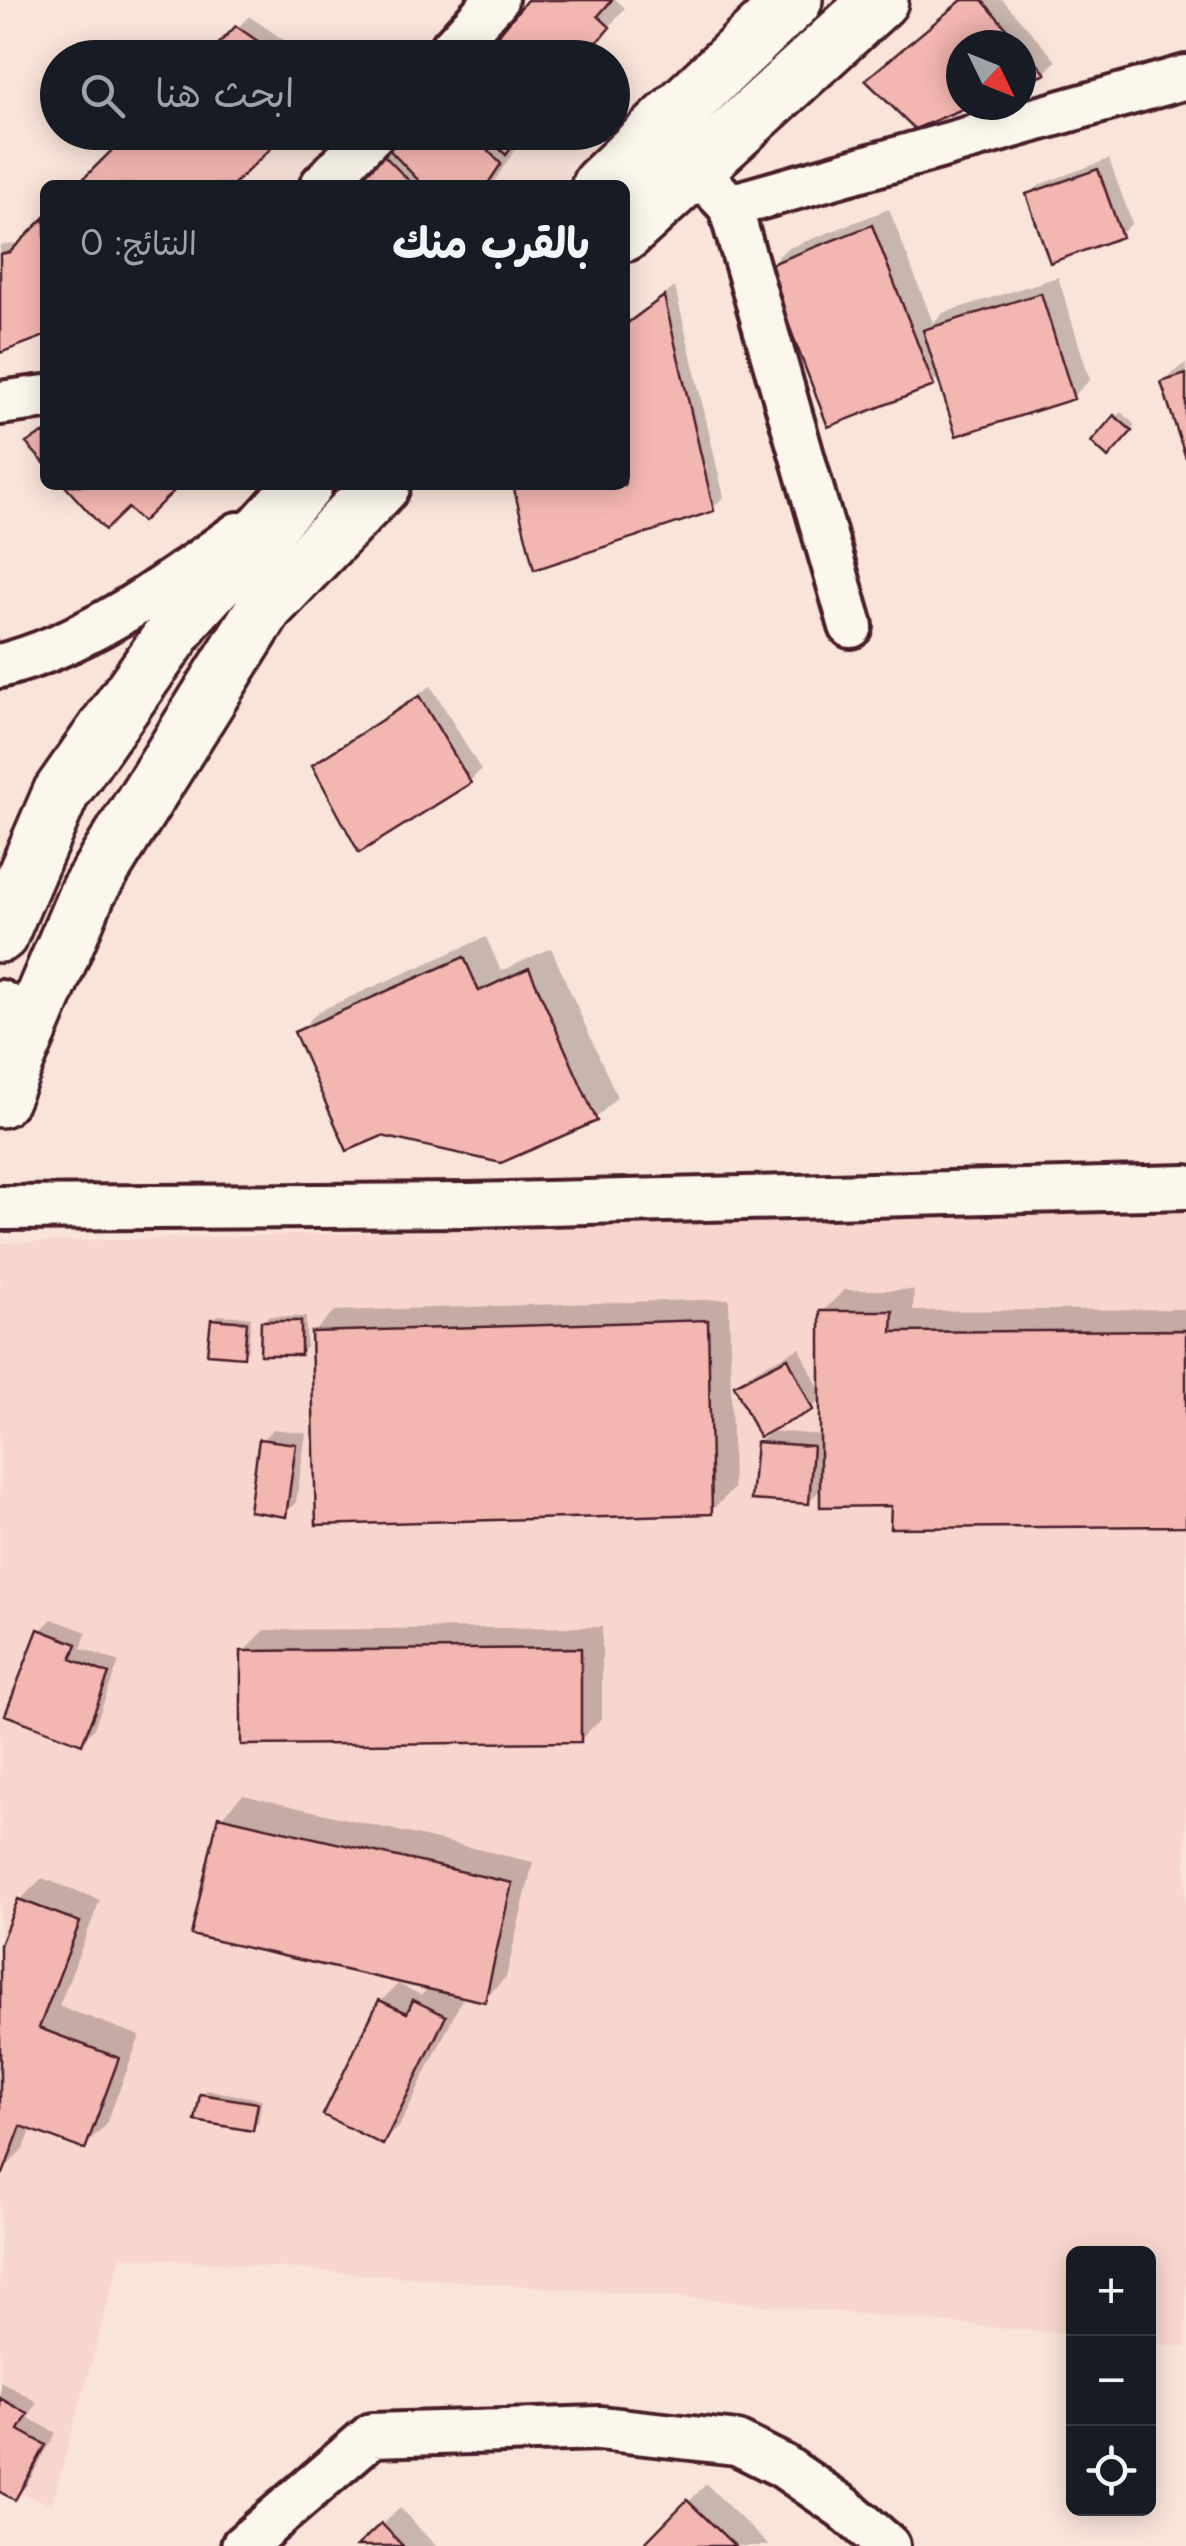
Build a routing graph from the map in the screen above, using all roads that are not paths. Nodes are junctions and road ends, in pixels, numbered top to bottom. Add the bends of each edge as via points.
1 (496, 0) edge
2 (754, 0) edge
3 (794, 0) edge
4 (880, 0) edge
5 (459, 40) edge
6 (1186, 78) edge
7 (661, 127) junction
8 (356, 150) edge
9 (327, 180) edge
10 (605, 180) edge
11 (712, 187) junction
12 (630, 230) edge
13 (40, 398) edge
14 (0, 404) edge
15 (299, 490) edge
16 (299, 490) edge
17 (377, 490) edge
18 (852, 626) dead end
19 (0, 666) edge
20 (0, 934) edge
21 (0, 944) edge
22 (29, 998) edge
23 (0, 1100) edge
24 (1186, 1187) edge
25 (0, 1208) edge
26 (243, 2546) edge
27 (888, 2546) edge

1 - 5 street
2 - 7 main road
3 - 7 main road
4 - 11 main road
6 - 11 street
7 - 10 main road
8 - 9 street
11 - 12 main road
11 - 18 street
13 - 14 street
15 - 19 street via 114,617
16 - 20 main road via 186,615 61,794
17 - 22 main road via 265,607
21 - 22 street
22 - 23 main road
24 - 25 street via 467,1205
26 - 27 street via 372,2436 600,2428 736,2443 783,2466

